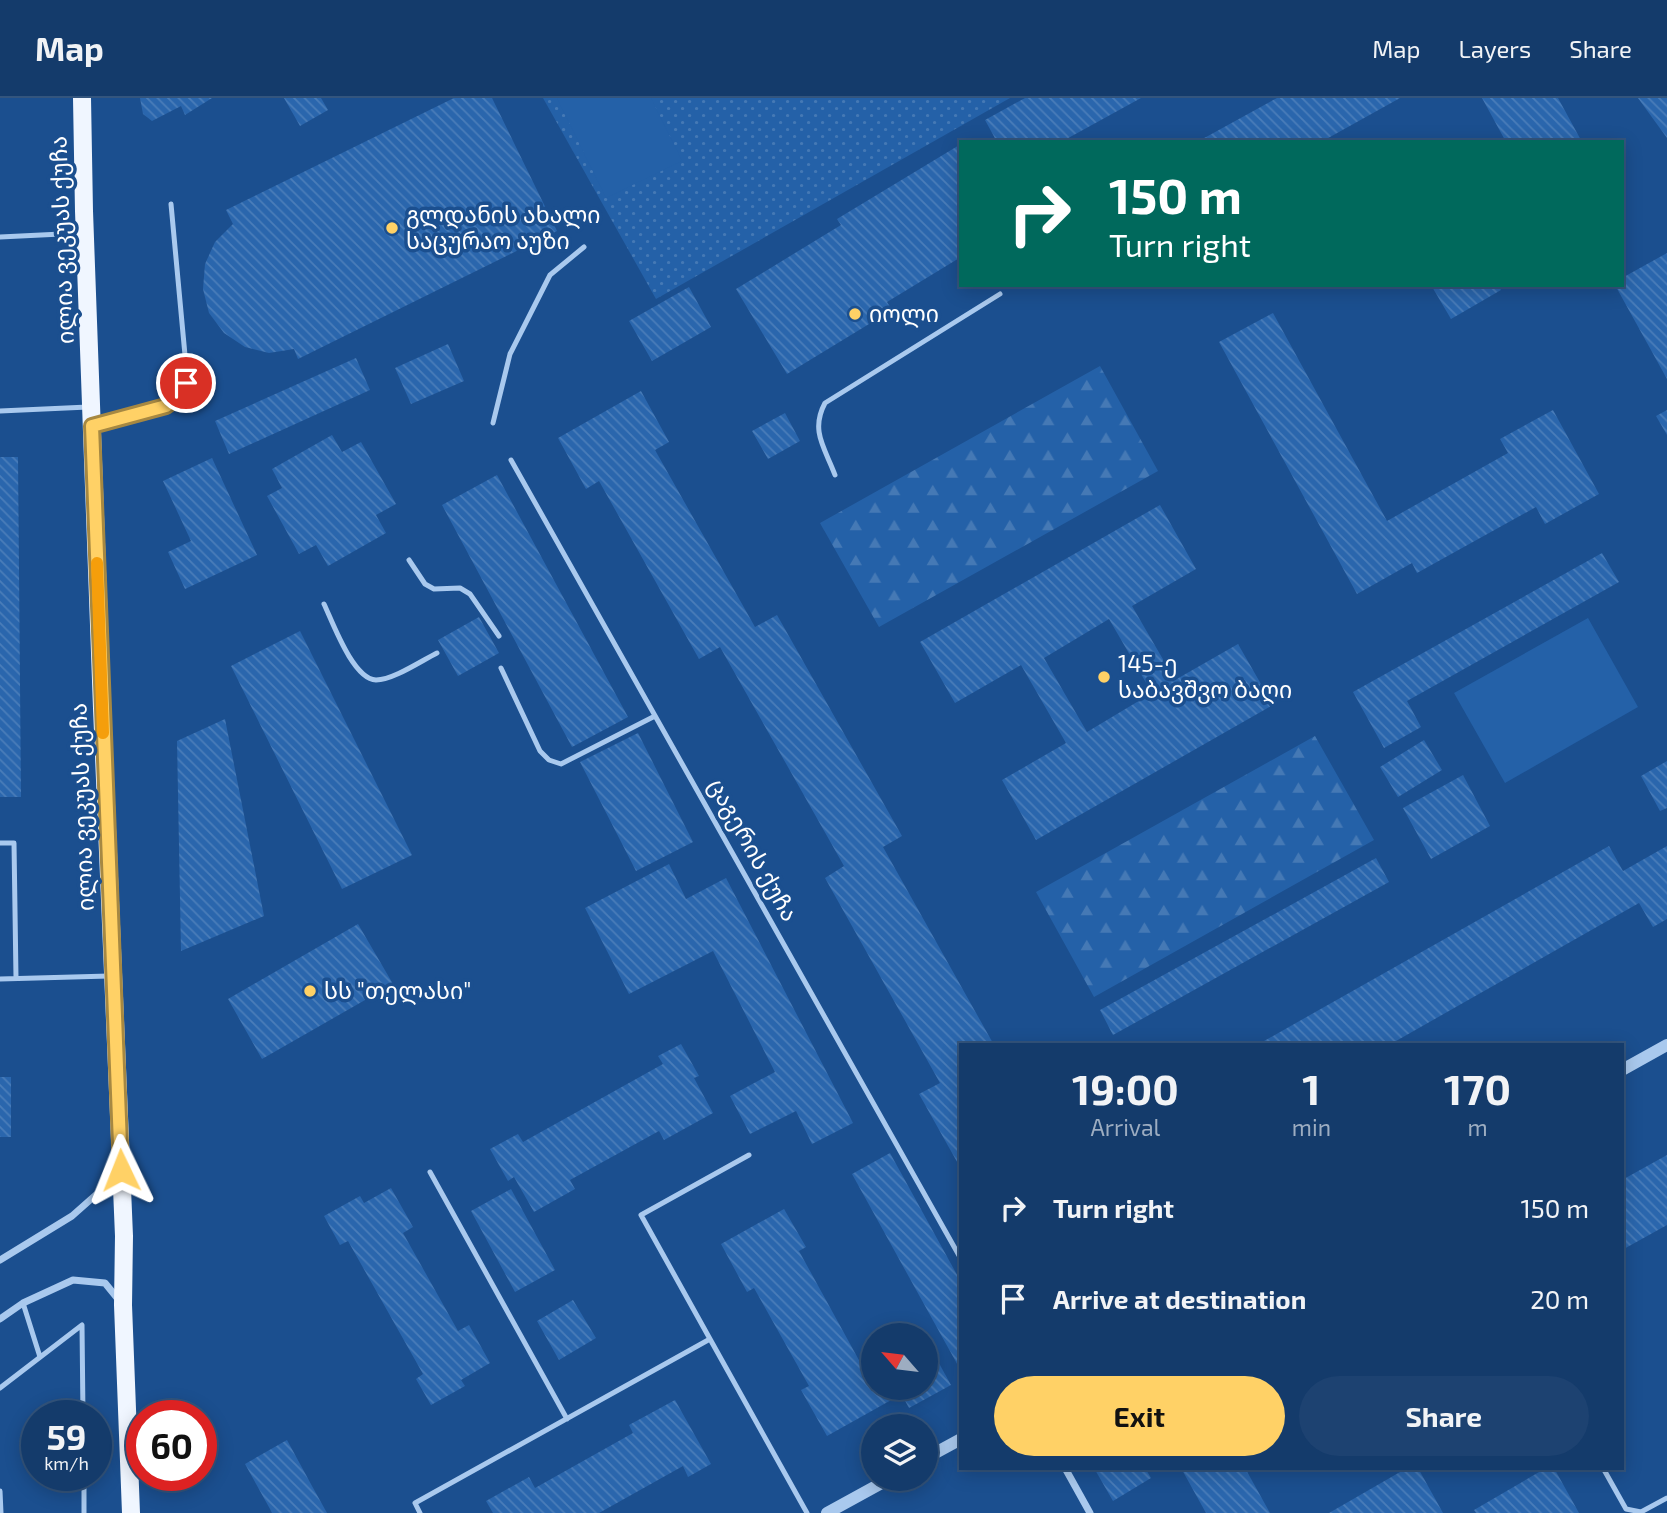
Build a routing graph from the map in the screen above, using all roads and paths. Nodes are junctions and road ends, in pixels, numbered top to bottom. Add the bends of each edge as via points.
1 (82, 98) edge
2 (171, 204) dead end
3 (85, 233) junction
4 (0, 237) edge
5 (584, 247) dead end
6 (1000, 294) dead end
7 (92, 407) junction
8 (0, 411) edge
9 (494, 423) dead end
10 (92, 426) junction
11 (511, 460) dead end
12 (835, 475) dead end
13 (409, 560) dead end
14 (324, 604) dead end
15 (499, 636) dead end
16 (437, 653) dead end
17 (501, 668) dead end
18 (655, 716) junction
19 (0, 843) edge
20 (113, 976) junction
21 (16, 978) junction
22 (0, 979) edge
23 (1667, 1045) edge
24 (1624, 1069) edge
25 (120, 1148) junction
26 (748, 1155) dead end
27 (430, 1172) dead end
28 (959, 1255) edge
29 (0, 1260) edge
30 (23, 1303) junction
31 (123, 1305) junction
32 (0, 1319) edge
33 (710, 1339) junction
34 (40, 1357) junction
35 (0, 1388) edge
36 (83, 1400) edge
37 (567, 1419) junction
38 (959, 1440) edge
39 (938, 1451) edge
40 (1066, 1470) edge
41 (1604, 1470) edge
42 (0, 1491) edge
43 (83, 1491) edge
44 (867, 1491) edge
45 (1667, 1498) edge
46 (1, 1513) edge
47 (84, 1513) edge
48 (131, 1513) edge
49 (420, 1513) edge
50 (807, 1513) edge
51 (827, 1513) edge
52 (1090, 1513) edge

1 - 3 main road, ილია ვეკუას ქუჩა
2 - 10 lane via 186,383 180,396 166,406
3 - 4 lane
3 - 7 main road, ილია ვეკუას ქუჩა
5 - 9 lane via 550,275 544,286 510,354
6 - 12 lane via 825,403 817,430
7 - 8 lane
7 - 10 main road, ილია ვეკუას ქუჩა
10 - 20 main road, ილია ვეკუას ქუჩა
11 - 18 lane, ცაგერის ქუჩა
13 - 15 lane via 425,584 434,589 460,587 470,594
14 - 16 lane via 345,648 366,677 389,677
17 - 18 lane via 540,751 561,764
18 - 28 lane, ცაგერის ქუჩა
19 - 21 lane via 13,843
20 - 21 lane
20 - 25 main road, ილია ვეკუას ქუჩა
21 - 22 lane
23 - 24 street
25 - 29 street via 98,1193 72,1216
25 - 31 main road, ილია ვეკუას ქუჩა
26 - 33 lane via 641,1214
27 - 37 lane
30 - 31 street via 73,1280 106,1283
30 - 32 street
30 - 34 lane
31 - 48 main road, ილია ვეკუას ქუჩა
33 - 37 lane
33 - 50 lane
34 - 35 lane
34 - 36 lane via 82,1325
37 - 49 lane via 415,1503
38 - 39 street
40 - 52 street
41 - 45 lane via 1626,1509 1641,1512
42 - 46 lane
43 - 47 lane
44 - 51 street

